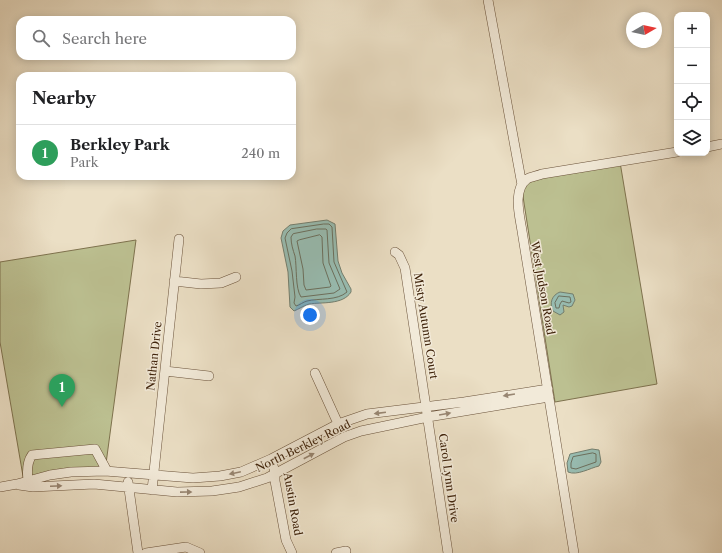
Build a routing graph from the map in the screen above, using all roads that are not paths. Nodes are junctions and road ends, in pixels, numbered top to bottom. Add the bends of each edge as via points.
1 (488, 0) edge
2 (722, 144) edge
3 (710, 146) edge
4 (674, 152) edge
5 (522, 184) junction
6 (179, 239) dead end
7 (395, 252) dead end
8 (236, 277) dead end
9 (174, 281) junction
10 (165, 371) junction
11 (315, 373) dead end
12 (209, 376) dead end
13 (548, 393) junction
14 (427, 407) junction
15 (428, 417) junction
16 (338, 424) junction
17 (344, 437) junction
18 (271, 459) junction
19 (107, 471) junction
20 (128, 472) junction
21 (276, 474) junction
22 (154, 475) junction
23 (28, 480) junction
24 (17, 484) junction
25 (0, 487) edge
26 (128, 487) junction
27 (152, 490) junction
28 (138, 553) edge
29 (146, 553) edge
30 (200, 553) edge
31 (292, 553) edge
32 (448, 553) edge
33 (574, 553) edge

1 - 5 street, West Judson Road
2 - 3 street
4 - 5 street via 542,174 527,179
5 - 13 street, West Judson Road via 518,193 522,231
6 - 9 street, Nathan Drive
7 - 14 street, Misty Autumn Court via 405,268
8 - 9 street via 221,283
9 - 10 street, Nathan Drive
10 - 12 street
10 - 22 street, Nathan Drive
11 - 16 street
13 -> 14 street, North Berkley Road
15 -> 13 street, North Berkley Road
13 - 33 street, West Judson Road
14 - 15 street, Carol Lynn Drive
14 -> 16 street, North Berkley Road via 367,414
15 - 17 street, North Berkley Road
15 - 32 street, Carol Lynn Drive
16 - 17 street
16 - 18 street, North Berkley Road
21 -> 17 street, North Berkley Road
18 - 21 street, Austin Road
18 -> 22 street, North Berkley Road via 241,472 220,476 193,478
19 - 20 street, North Berkley Road
19 - 23 street, North Berkley Road via 70,472
19 - 23 street via 95,449 32,455 27,472
20 - 22 street, North Berkley Road
20 - 26 street
27 -> 21 street, North Berkley Road via 212,491 239,487
21 - 31 street, Austin Road via 275,481 286,540
22 - 27 street, Nathan Drive
23 - 24 street, North Berkley Road
24 - 25 street, North Berkley Road
24 -> 26 street, North Berkley Road via 33,487 94,484
26 - 27 street, North Berkley Road
26 - 28 street
29 - 30 street via 186,547

